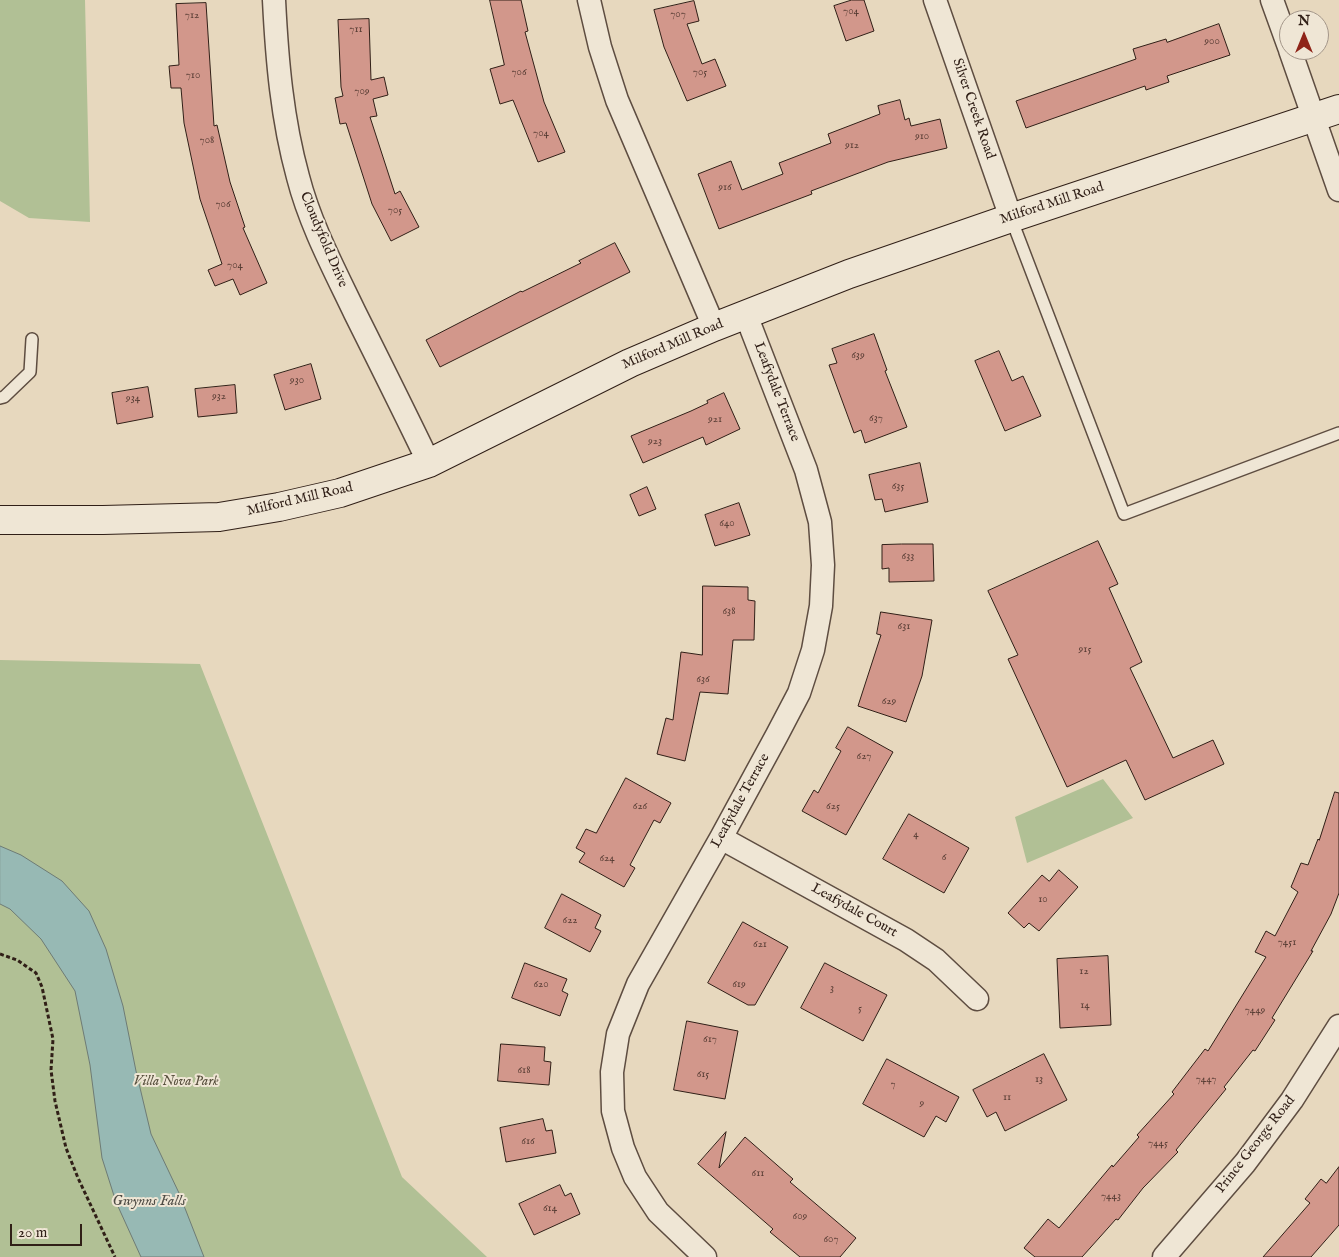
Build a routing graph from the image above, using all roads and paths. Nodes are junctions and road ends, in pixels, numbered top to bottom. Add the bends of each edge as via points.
1 (274, 0) edge
2 (589, 0) edge
3 (935, 0) edge
4 (1272, 0) edge
5 (1279, 19) edge
6 (1296, 60) edge
7 (1327, 113) edge
8 (1339, 190) edge
9 (1011, 218) junction
10 (746, 315) junction
11 (714, 327) junction
12 (32, 340) dead end
13 (0, 398) edge
14 (1339, 433) edge
15 (429, 463) junction
16 (0, 520) edge
17 (722, 838) junction
18 (0, 954) edge
19 (977, 999) dead end
20 (1339, 1026) edge
21 (115, 1257) edge
22 (705, 1257) edge
23 (1164, 1257) edge

1 - 15 street, Cloudyfold Drive via 281,94 288,137 313,223
2 - 11 street via 617,100
3 - 9 street, Silver Creek Road
4 - 5 street
6 - 7 street
7 - 8 street
7 - 9 main road, Milford Mill Road
9 - 10 main road, Milford Mill Road via 849,274
9 - 14 lane via 1124,514
10 - 11 main road, Milford Mill Road
10 - 17 street, Leafydale Terrace via 806,470 820,522 823,565 821,606 813,650 799,693
11 - 15 main road, Milford Mill Road via 630,363
12 - 13 lane via 30,372
15 - 16 main road, Milford Mill Road via 340,493 219,516
17 - 19 street, Leafydale Court via 906,940 936,960
17 - 22 street, Leafydale Terrace via 638,984 618,1034 612,1072 614,1111 623,1148 635,1177 658,1212
18 - 21 path via 17,960 36,973 42,987 53,1038 51,1070 55,1101 66,1148
20 - 23 street, Prince George Road via 1292,1100 1245,1163

